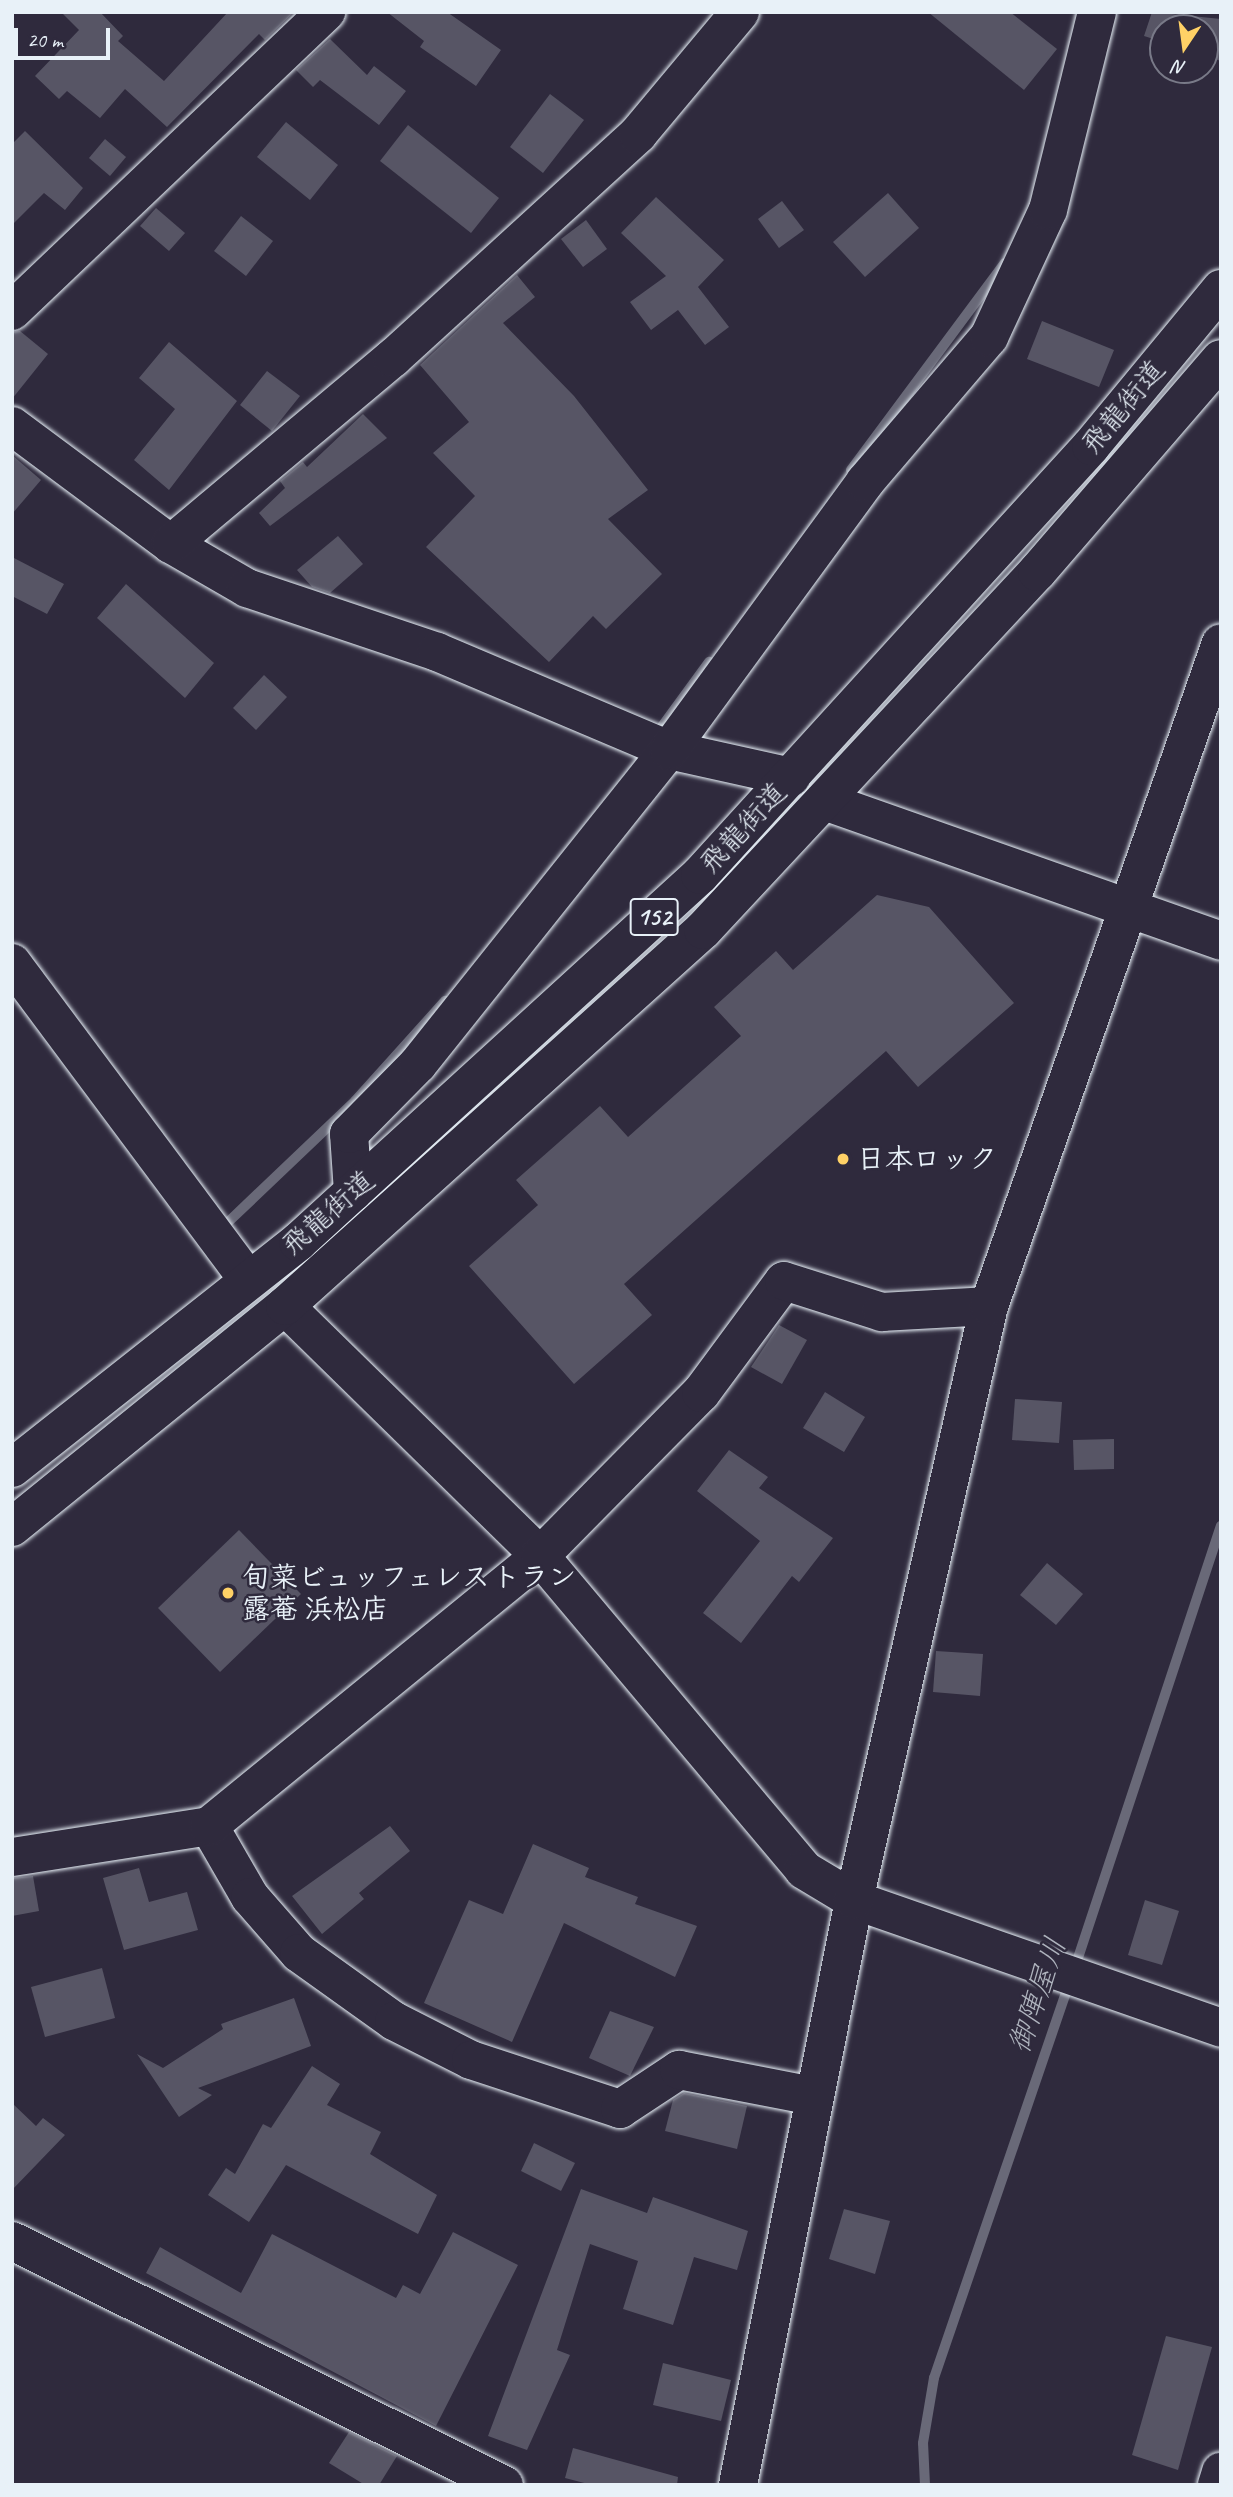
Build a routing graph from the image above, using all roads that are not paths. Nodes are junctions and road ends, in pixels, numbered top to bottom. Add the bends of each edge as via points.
1 (326, 12) edge
2 (740, 12) edge
3 (1097, 12) edge
4 (1221, 289) edge
5 (12, 311) edge
6 (1221, 359) edge
7 (12, 426) edge
8 (171, 544) junction
9 (1221, 643) edge
10 (669, 750) junction
11 (791, 777) junction
12 (824, 801) junction
13 (1126, 908) junction
14 (1221, 942) edge
15 (12, 963) edge
16 (353, 1192) junction
17 (248, 1280) junction
18 (285, 1306) junction
19 (989, 1306) junction
20 (12, 1468) edge
21 (12, 1527) edge
22 (540, 1556) junction
23 (209, 1826) junction
24 (18, 1845) edge
25 (854, 1900) junction
26 (1221, 2028) edge
27 (813, 2096) junction
28 (12, 2241) edge
29 (1221, 2472) edge
30 (504, 2485) edge
31 (738, 2485) edge
32 (1217, 2485) edge

1 - 5 main road
2 - 8 main road via 638,134 393,358
3 - 10 main road via 1048,210 989,337 865,482
4 - 11 main road, 飛龍街道 / 152 via 1091,446
6 - 12 main road, 飛龍街道 / 152 via 1037,572
7 - 8 main road
8 - 10 main road via 247,588 436,652
9 - 13 main road
10 - 11 main road
10 - 16 main road via 418,1064 349,1134
11 - 16 main road, 飛龍街道 / 152 via 700,875
12 - 13 main road
12 - 18 main road, 飛龍街道 / 152 via 703,930
13 - 14 main road
13 - 19 main road
15 - 17 main road
16 - 17 main road, 飛龍街道 / 152
17 - 20 main road, 飛龍街道 / 152
18 - 21 main road, 飛龍街道 / 152
18 - 22 main road
19 - 22 main road via 882,1312 784,1281 701,1393
19 - 25 main road
22 - 23 main road
22 - 25 main road via 765,1830 804,1870
23 - 24 main road
23 - 27 main road via 250,1897 299,1952 394,2021 471,2060 620,2109 679,2070
25 - 26 main road
25 - 27 main road
27 - 31 main road
28 - 30 main road
29 - 32 main road

